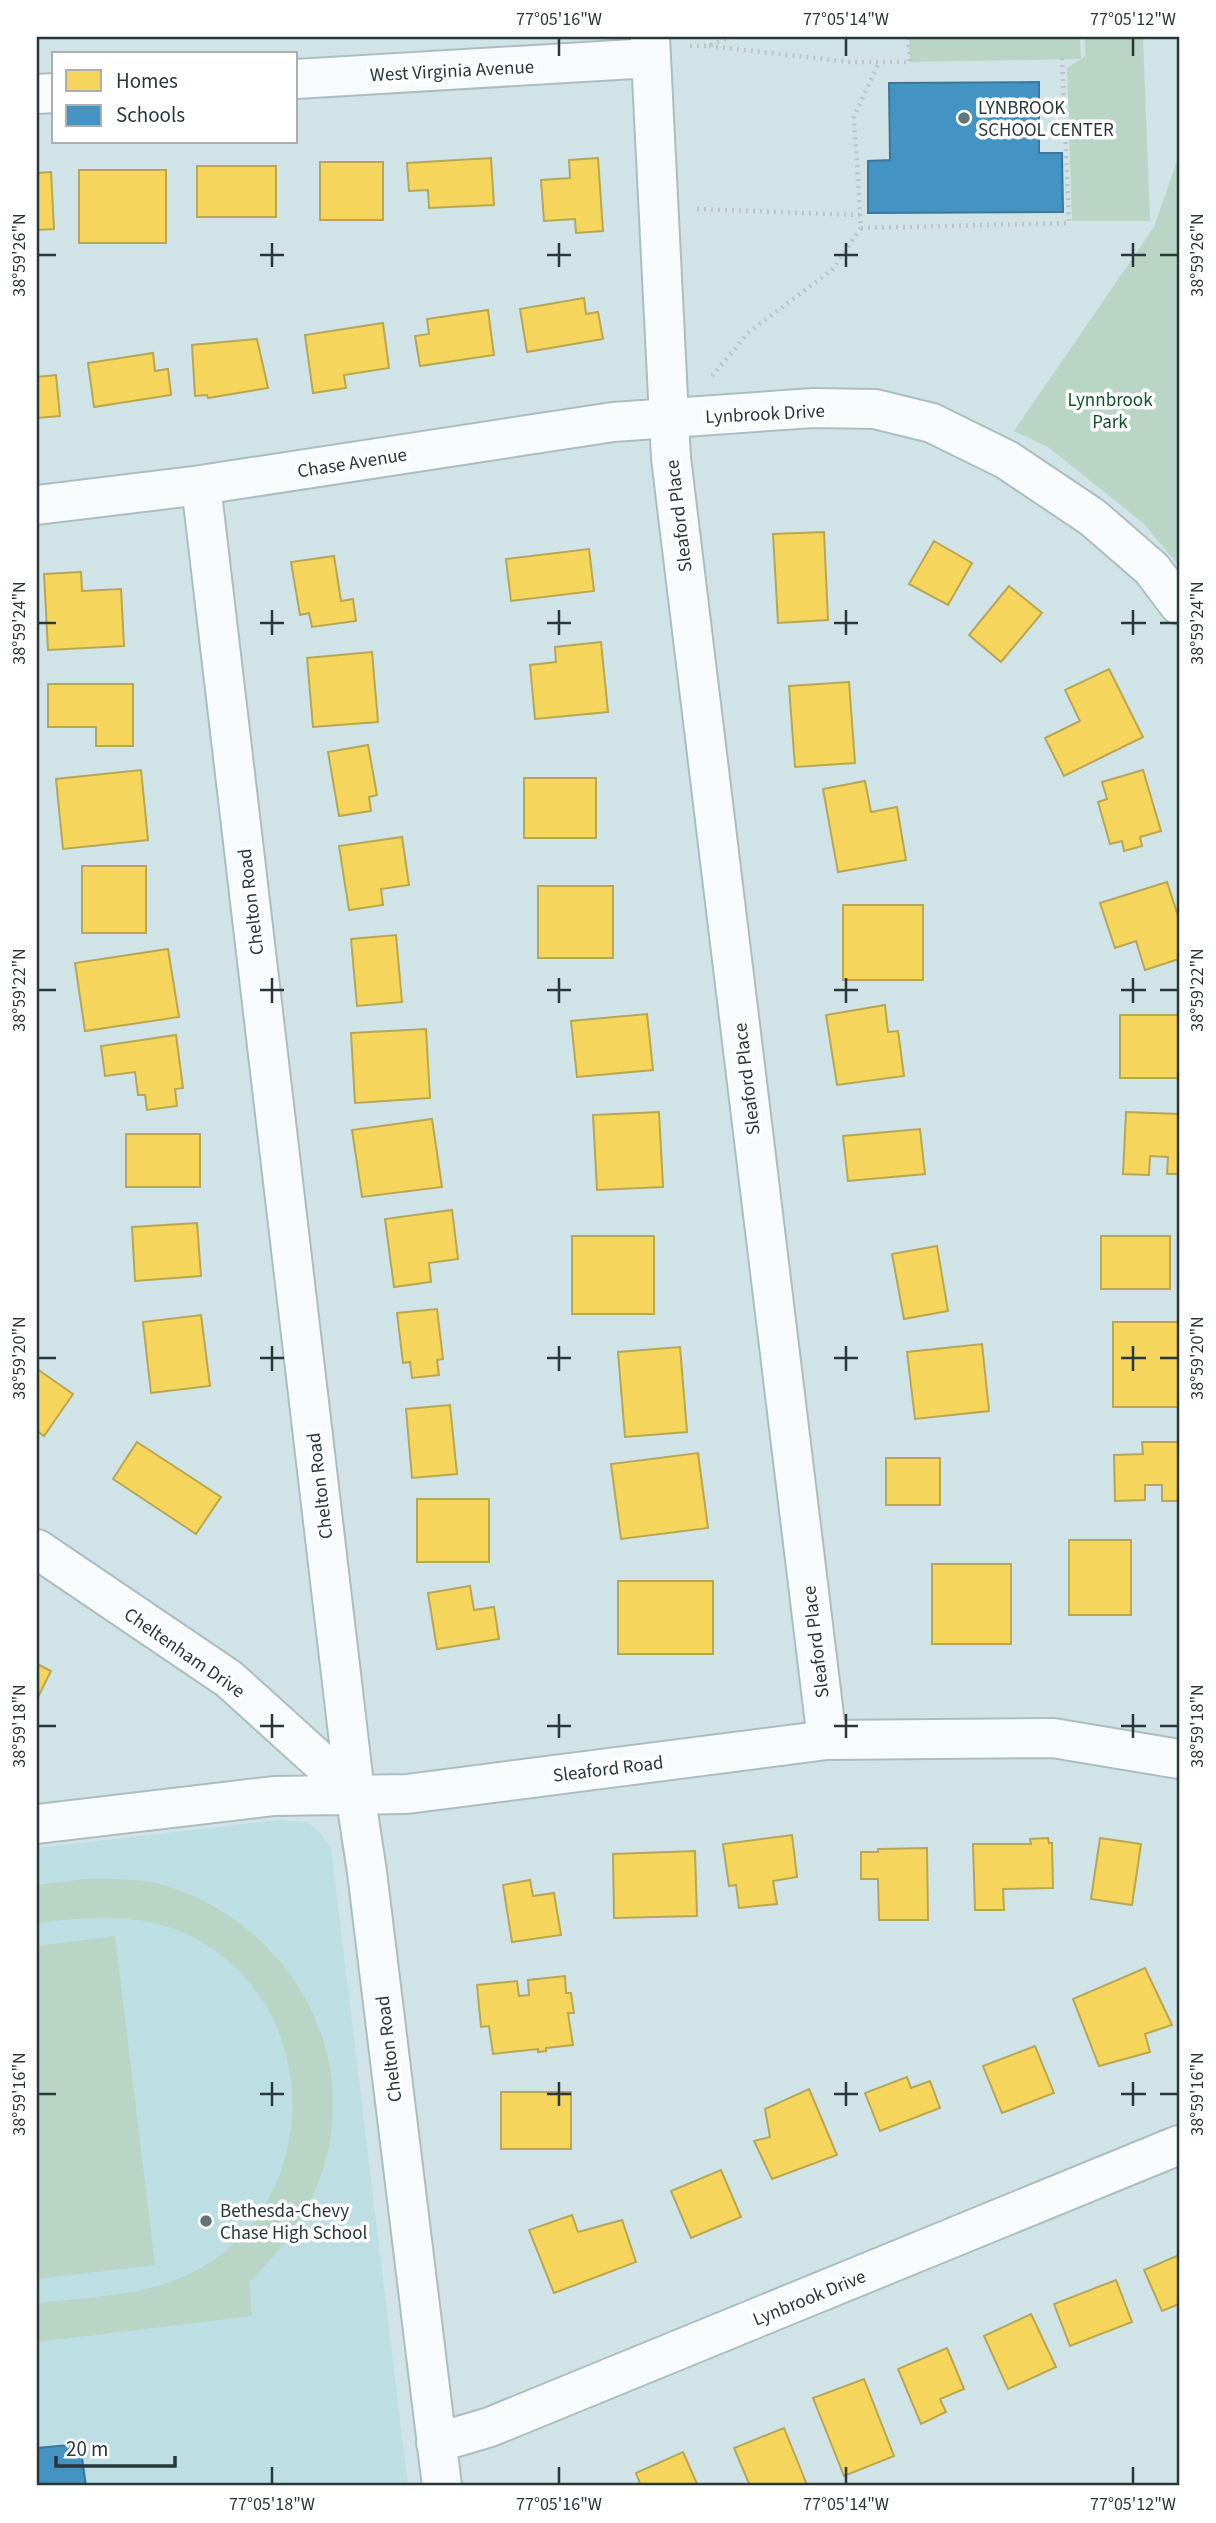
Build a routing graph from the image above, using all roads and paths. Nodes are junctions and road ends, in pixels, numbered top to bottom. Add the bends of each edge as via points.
1 (908, 37) edge
2 (709, 46) dead end
3 (650, 48) edge
4 (1062, 58) dead end
5 (879, 62) junction
6 (298, 79) edge
7 (657, 208) junction
8 (860, 215) junction
9 (861, 228) junction
10 (707, 380) dead end
11 (668, 418) junction
12 (201, 485) junction
13 (37, 505) edge
14 (1179, 605) edge
15 (37, 1549) edge
16 (827, 1740) junction
17 (1179, 1759) edge
18 (355, 1793) junction
19 (37, 1824) edge
20 (1179, 2145) edge
21 (436, 2443) junction
22 (442, 2486) edge

1 - 5 path via 910,62
2 - 5 path
3 - 6 street, West Virginia Avenue
3 - 7 street
4 - 9 path via 1069,223
5 - 8 path via 854,117
7 - 8 path
7 - 11 street
8 - 9 path
9 - 10 path via 832,270 749,332
11 - 12 street, Chase Avenue via 613,422
11 - 14 street, Lynbrook Drive via 813,408 875,410 932,423 1007,460 1092,517 1152,569
11 - 16 street, Sleaford Place
12 - 13 street, Chase Avenue
12 - 18 street, Chelton Road
15 - 18 street, Cheltenham Drive via 229,1679
16 - 17 street, Sleaford Road via 1053,1738
16 - 18 street, Sleaford Road via 407,1794
18 - 19 street, Sleaford Road via 274,1796
18 - 21 street, Chelton Road
20 - 21 street, Lynbrook Drive via 490,2427
21 - 22 street, Chelton Road

